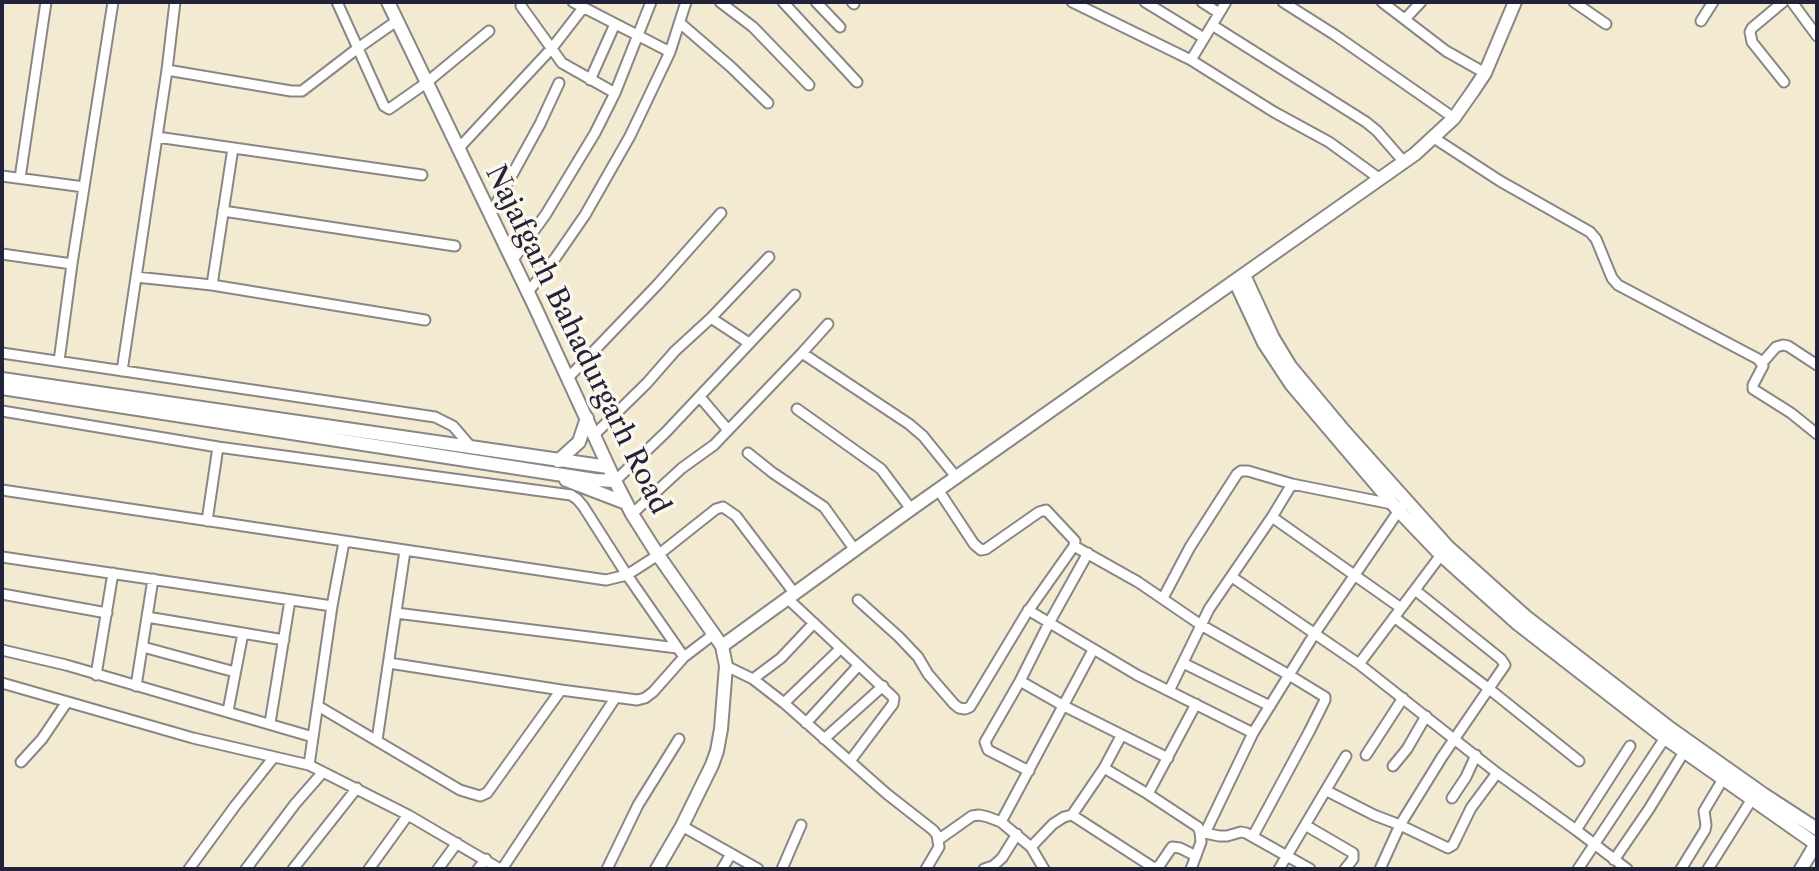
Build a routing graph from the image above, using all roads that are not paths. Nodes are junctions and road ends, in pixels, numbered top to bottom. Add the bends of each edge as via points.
1 (46, 2) edge
2 (113, 2) edge
3 (175, 2) edge
4 (337, 2) edge
5 (388, 2) edge
6 (573, 2) edge
7 (651, 2) edge
8 (686, 2) edge
9 (720, 2) edge
10 (783, 2) edge
11 (816, 2) edge
12 (1072, 2) edge
13 (1145, 2) edge
14 (1202, 2) edge
15 (1226, 2) edge
16 (1283, 2) edge
17 (1382, 2) edge
18 (1421, 2) edge
19 (1515, 2) edge
20 (1574, 2) edge
21 (1713, 2) edge
22 (1783, 2) edge
23 (1792, 2) edge
24 (521, 6) dead end
25 (583, 8) junction
26 (1219, 13) junction
27 (1405, 19) junction
28 (398, 20) junction
29 (1701, 21) dead end
30 (680, 23) junction
31 (615, 24) junction
32 (1606, 24) dead end
33 (1212, 25) junction
34 (840, 27) dead end
35 (489, 31) dead end
36 (638, 36) junction
37 (1817, 36) edge
38 (1204, 38) junction
39 (358, 48) junction
40 (552, 48) junction
41 (670, 52) junction
42 (1191, 60) junction
43 (167, 70) junction
44 (1485, 73) junction
45 (590, 80) junction
46 (857, 82) dead end
47 (1784, 82) dead end
48 (426, 83) junction
49 (559, 83) dead end
50 (809, 85) dead end
51 (615, 93) junction
52 (768, 103) dead end
53 (1454, 118) junction
54 (157, 137) junction
55 (1434, 138) junction
56 (233, 148) junction
57 (458, 149) junction
58 (1404, 162) junction
59 (422, 175) dead end
60 (2, 176) edge
61 (20, 178) junction
62 (1380, 179) junction
63 (84, 187) junction
64 (223, 211) junction
65 (721, 213) dead end
66 (490, 215) junction
67 (455, 246) dead end
68 (2, 254) edge
69 (769, 257) dead end
70 (512, 261) junction
71 (72, 264) junction
72 (136, 277) junction
73 (1240, 278) junction
74 (212, 285) junction
75 (528, 292) junction
76 (795, 295) dead end
77 (711, 318) junction
78 (425, 320) dead end
79 (828, 324) dead end
80 (749, 343) junction
81 (2, 353) edge
82 (802, 353) junction
83 (59, 361) junction
84 (1762, 363) junction
85 (1817, 365) edge
86 (122, 371) junction
87 (2, 379) edge
88 (567, 379) junction
89 (2, 388) edge
90 (700, 397) junction
91 (797, 409) dead end
92 (2, 411) edge
93 (587, 418) junction
94 (728, 430) junction
95 (1817, 434) edge
96 (594, 435) junction
97 (218, 447) junction
98 (472, 448) junction
99 (748, 453) dead end
100 (558, 461) junction
101 (608, 467) junction
102 (546, 472) junction
103 (957, 478) junction
104 (615, 481) junction
105 (1292, 484) junction
106 (2, 490) edge
107 (939, 491) junction
108 (1400, 505) junction
109 (629, 509) junction
110 (911, 509) junction
111 (1272, 517) junction
112 (207, 521) junction
113 (344, 542) junction
114 (1074, 546) junction
115 (855, 550) junction
116 (405, 551) junction
117 (1088, 553) junction
118 (658, 555) junction
119 (1441, 555) junction
120 (2, 557) edge
121 (113, 573) junction
122 (1354, 574) junction
123 (627, 575) junction
124 (1232, 577) junction
125 (153, 579) junction
126 (1415, 590) junction
127 (2, 594) edge
128 (792, 596) junction
129 (1163, 598) junction
130 (290, 600) junction
131 (858, 600) dead end
132 (332, 606) junction
133 (1401, 608) junction
134 (1028, 610) junction
135 (107, 613) junction
136 (396, 613) junction
137 (147, 617) junction
138 (1394, 617) junction
139 (814, 623) junction
140 (1049, 623) junction
141 (1201, 625) junction
142 (243, 633) junction
143 (1315, 633) junction
144 (714, 634) junction
145 (284, 640) junction
146 (722, 646) junction
147 (143, 647) junction
148 (677, 648) junction
149 (840, 649) junction
150 (2, 650) edge
151 (1093, 650) junction
152 (684, 657) junction
153 (389, 663) junction
154 (1183, 663) junction
155 (1359, 664) junction
156 (859, 665) junction
157 (726, 666) junction
158 (235, 672) junction
159 (96, 675) junction
160 (1289, 675) junction
161 (753, 679) junction
162 (1020, 681) junction
163 (2, 683) edge
164 (136, 686) junction
165 (883, 686) junction
166 (1488, 688) junction
167 (561, 690) junction
168 (1169, 691) junction
169 (616, 697) junction
170 (1403, 698) junction
171 (67, 702) junction
172 (784, 703) junction
173 (1196, 704) junction
174 (318, 706) junction
175 (1064, 706) junction
176 (1270, 706) junction
177 (228, 711) junction
178 (1426, 716) junction
179 (270, 723) junction
180 (806, 723) junction
181 (1253, 733) junction
182 (1121, 736) junction
183 (313, 737) junction
184 (1665, 738) junction
185 (679, 739) dead end
186 (824, 739) junction
187 (1454, 739) junction
188 (377, 740) junction
189 (1630, 746) dead end
190 (1684, 752) junction
191 (1366, 755) dead end
192 (1476, 755) junction
193 (1346, 756) dead end
194 (274, 757) junction
195 (1168, 758) junction
196 (850, 761) junction
197 (1579, 761) dead end
198 (21, 762) dead end
199 (309, 765) junction
200 (1393, 766) dead end
201 (1104, 768) junction
202 (1029, 771) junction
203 (323, 772) junction
204 (1497, 773) junction
205 (1723, 779) junction
206 (357, 788) junction
207 (1327, 791) junction
208 (1148, 794) junction
209 (1452, 798) dead end
210 (1752, 799) junction
211 (408, 815) junction
212 (1072, 815) junction
213 (1001, 822) junction
214 (801, 825) dead end
215 (1305, 825) junction
216 (1400, 825) junction
217 (682, 826) junction
218 (1817, 829) edge
219 (1576, 830) junction
220 (1203, 832) junction
221 (1017, 834) junction
222 (1253, 836) junction
223 (938, 840) junction
224 (457, 843) junction
225 (1816, 843) edge
226 (1595, 845) junction
227 (1031, 847) junction
228 (731, 854) junction
229 (1286, 854) junction
230 (1196, 856) junction
231 (486, 859) junction
232 (1614, 860) junction
233 (189, 869) edge
234 (246, 869) edge
235 (293, 869) edge
236 (369, 869) edge
237 (438, 869) edge
238 (478, 869) edge
239 (501, 869) edge
240 (607, 869) edge
241 (657, 869) edge
242 (722, 869) edge
243 (758, 869) edge
244 (782, 869) edge
245 (926, 869) edge
246 (984, 869) edge
247 (1044, 869) edge
248 (1191, 869) edge
249 (1279, 869) edge
250 (1310, 869) edge
251 (1345, 869) edge
252 (1380, 869) edge
253 (1578, 869) edge
254 (1627, 869) edge
255 (1681, 869) edge
256 (1708, 869) edge
257 (1801, 869) edge

1 - 61 street
2 - 63 street
3 - 43 street
4 - 39 street
5 - 28 street, Najafgarh Bahadurgarh Road
6 - 25 street
7 - 36 street
8 - 30 street
9 - 50 street via 753,27
10 - 46 street
11 - 34 street
12 - 42 street
13 - 38 street
14 - 26 street
15 - 26 street
16 - 53 street
17 - 27 street
18 - 27 street
19 - 44 street
20 - 32 street
21 - 29 street
22 - 47 street via 1750,32
23 - 37 street
24 - 40 street
25 - 31 street
25 - 40 street
26 - 33 street
27 - 44 street
28 - 39 street
28 - 48 street, Najafgarh Bahadurgarh Road
30 - 41 street
30 - 52 street
31 - 36 street
31 - 45 street
33 - 38 street
33 - 58 street via 1366,122
35 - 48 street
36 - 41 street
36 - 51 street
38 - 42 street
39 - 43 street via 302,91
39 - 48 street via 387,108
40 - 45 street via 562,63
40 - 57 street
41 - 75 street via 602,187
42 - 62 street via 1329,142
43 - 54 street
44 - 53 street
45 - 51 street
48 - 57 street, Najafgarh Bahadurgarh Road
49 - 66 street
51 - 70 street via 557,197
53 - 55 street
54 - 56 street
54 - 72 street
55 - 58 street
55 - 84 street via 1590,232 1618,285
56 - 59 street
56 - 64 street
57 - 66 street, Najafgarh Bahadurgarh Road
58 - 62 street
60 - 61 street
61 - 63 street
62 - 73 street
63 - 71 street
64 - 67 street
64 - 74 street
65 - 88 street
66 - 70 street, Najafgarh Bahadurgarh Road
68 - 71 street
69 - 77 street
70 - 75 street, Najafgarh Bahadurgarh Road
71 - 83 street
72 - 74 street
72 - 86 street
73 - 103 street
73 - 108 street via 1290,366
74 - 78 street
75 - 88 street, Najafgarh Bahadurgarh Road
76 - 80 street
77 - 80 street
77 - 96 street
79 - 82 street
80 - 90 street
81 - 83 street
82 - 94 street
82 - 103 street via 909,424
83 - 86 street
84 - 85 street via 1783,345
84 - 95 street via 1753,389
86 - 98 street via 435,417 453,426
87 - 98 street
88 - 93 street, Najafgarh Bahadurgarh Road
89 - 102 street
90 - 94 street
90 - 104 street
91 - 110 street via 881,469
92 - 97 street
93 - 96 street, Najafgarh Bahadurgarh Road
93 - 100 street via 579,442
94 - 109 street
96 - 101 street, Najafgarh Bahadurgarh Road
97 - 112 street
97 - 123 street via 571,495
98 - 100 street
99 - 115 street via 824,507
100 - 101 street
101 - 104 street, Najafgarh Bahadurgarh Road
102 - 104 street
102 - 109 street
103 - 107 street
104 - 109 street, Najafgarh Bahadurgarh Road
105 - 108 street
105 - 111 street
105 - 129 street via 1248,471 1237,474
106 - 112 street
107 - 110 street
107 - 114 street via 981,550 1046,510 1073,538
108 - 119 street
108 - 122 street
108 - 218 street via 1525,616 1711,758
109 - 118 street, Najafgarh Bahadurgarh Road
110 - 115 street
111 - 122 street
111 - 124 street
112 - 113 street
113 - 116 street
113 - 132 street
114 - 117 street
114 - 134 street
115 - 128 street
116 - 123 street via 606,580
116 - 136 street
117 - 129 street
117 - 140 street
118 - 123 street
118 - 128 street via 723,507 736,516
118 - 144 street, Najafgarh Bahadurgarh Road
119 - 126 street
119 - 184 street via 1518,624
120 - 121 street
121 - 125 street
121 - 135 street
122 - 133 street
122 - 143 street
123 - 148 street
124 - 141 street
124 - 143 street
125 - 130 street
125 - 137 street
126 - 133 street
126 - 166 street via 1504,662
127 - 135 street
128 - 139 street
128 - 146 street
129 - 141 street
130 - 132 street
130 - 145 street
131 - 134 street via 918,657 954,704 965,709
132 - 174 street
133 - 138 street
134 - 140 street
135 - 159 street
136 - 148 street
136 - 153 street
137 - 142 street
137 - 147 street
138 - 155 street
138 - 166 street
139 - 149 street
139 - 161 street
140 - 151 street
140 - 162 street
141 - 154 street
141 - 160 street
142 - 145 street
142 - 158 street
143 - 155 street
143 - 160 street
144 - 146 street, Najafgarh Bahadurgarh Road
144 - 152 street
145 - 179 street
146 - 157 street, Najafgarh Bahadurgarh Road
147 - 158 street
147 - 164 street
148 - 152 street
149 - 156 street
149 - 172 street
150 - 159 street
151 - 168 street
151 - 175 street
152 - 169 street via 645,698
153 - 167 street
153 - 188 street
154 - 168 street
154 - 176 street
155 - 170 street
156 - 165 street
156 - 180 street
157 - 161 street
157 - 217 street, Najafgarh Bahadurgarh Road via 717,751
158 - 177 street
159 - 164 street
160 - 176 street
160 - 222 street via 1325,700
161 - 172 street
162 - 175 street
162 - 202 street via 985,746
163 - 171 street
164 - 177 street
165 - 186 street
165 - 196 street via 894,702
166 - 187 street
166 - 197 street
167 - 169 street
167 - 188 street via 480,796 460,790
168 - 173 street
169 - 239 street
170 - 178 street
170 - 191 street
171 - 194 street
171 - 198 street
172 - 180 street
173 - 181 street
173 - 195 street
174 - 183 street
174 - 188 street
175 - 182 street
175 - 202 street
176 - 181 street
177 - 179 street
178 - 187 street
178 - 200 street
179 - 183 street
180 - 186 street
181 - 220 street
182 - 195 street
182 - 201 street
183 - 199 street
184 - 190 street
184 - 226 street
185 - 240 street
186 - 196 street
187 - 192 street
187 - 216 street
189 - 219 street
190 - 205 street
190 - 232 street
192 - 204 street
192 - 209 street
193 - 207 street
194 - 199 street
194 - 233 street
195 - 208 street
196 - 223 street via 933,830
199 - 203 street
201 - 208 street
201 - 212 street
202 - 213 street
203 - 206 street
203 - 234 street
204 - 216 street via 1471,808 1452,847
204 - 219 street
205 - 210 street
205 - 255 street via 1704,811 1705,830
206 - 211 street
206 - 235 street
207 - 215 street
207 - 216 street
208 - 220 street
210 - 225 street
210 - 256 street
211 - 224 street
211 - 236 street
212 - 227 street via 1053,824
212 - 230 street via 1154,868 1172,847
213 - 221 street
213 - 223 street via 972,816
214 - 244 street
215 - 229 street
215 - 251 street via 1353,853
216 - 252 street
217 - 228 street
217 - 241 street, Najafgarh Bahadurgarh Road
219 - 226 street
220 - 222 street
220 - 230 street
221 - 227 street
221 - 246 street via 1002,858
222 - 229 street
223 - 245 street via 938,851
224 - 231 street
224 - 237 street
225 - 257 street
226 - 232 street
226 - 253 street
227 - 247 street
228 - 242 street
228 - 243 street
229 - 249 street
229 - 250 street
230 - 248 street
231 - 238 street
231 - 239 street
232 - 254 street

